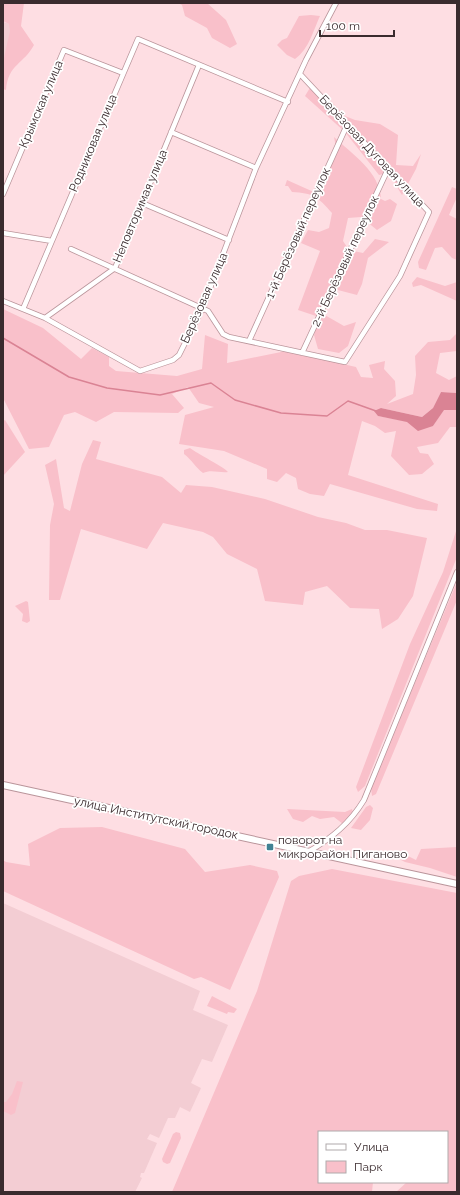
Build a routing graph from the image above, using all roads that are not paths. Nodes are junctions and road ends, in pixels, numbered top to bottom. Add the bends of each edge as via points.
1 (336, 3) edge
2 (198, 65) junction
3 (123, 73) junction
4 (300, 74) junction
5 (288, 102) junction
6 (347, 125) junction
7 (171, 132) junction
8 (256, 168) junction
9 (388, 169) junction
10 (3, 194) edge
11 (142, 203) junction
12 (3, 232) edge
13 (229, 240) junction
14 (52, 241) junction
15 (71, 249) dead end
16 (115, 268) junction
17 (3, 301) edge
18 (23, 309) junction
19 (202, 309) junction
20 (45, 318) junction
21 (249, 341) junction
22 (302, 353) junction
23 (457, 572) edge
24 (3, 785) edge
25 (308, 852) junction
26 (457, 884) edge

1 - 4 street, Берёзовая улица
2 - 3 street, Родниковая улица via 138,39
2 - 5 street
2 - 7 street, Неповторимая улица
3 - 10 street, Крымская улица via 64,50
3 - 14 street, Родниковая улица
4 - 5 street, Берёзовая улица
4 - 6 street, Берёзовая Дуговая улица
5 - 8 street, Берёзовая улица
6 - 9 street, Берёзовая Дуговая улица
6 - 21 street, 1-й Берёзовый переулок
7 - 8 street
7 - 11 street, Неповторимая улица
8 - 13 street, Берёзовая улица
9 - 22 street, 2-й Берёзовый переулок
9 - 22 street, Берёзовая Дуговая улица via 429,212 400,276 345,362
11 - 13 street
11 - 16 street, Неповторимая улица
12 - 14 street
13 - 19 street, Берёзовая улица
14 - 18 street, Родниковая улица
15 - 16 street, Берёзовая Дуговая улица
16 - 19 street, Берёзовая Дуговая улица
16 - 20 street, Неповторимая улица
17 - 18 street, Берёзовая улица
18 - 20 street, Берёзовая улица
19 - 20 street, Берёзовая улица via 179,355 173,360 140,371
19 - 21 street, Берёзовая Дуговая улица via 212,315 223,334
21 - 22 street, Берёзовая Дуговая улица
23 - 25 street via 364,800 347,824 327,841
24 - 25 street, улица Институтский городок
25 - 26 street, улица Институтский городок

